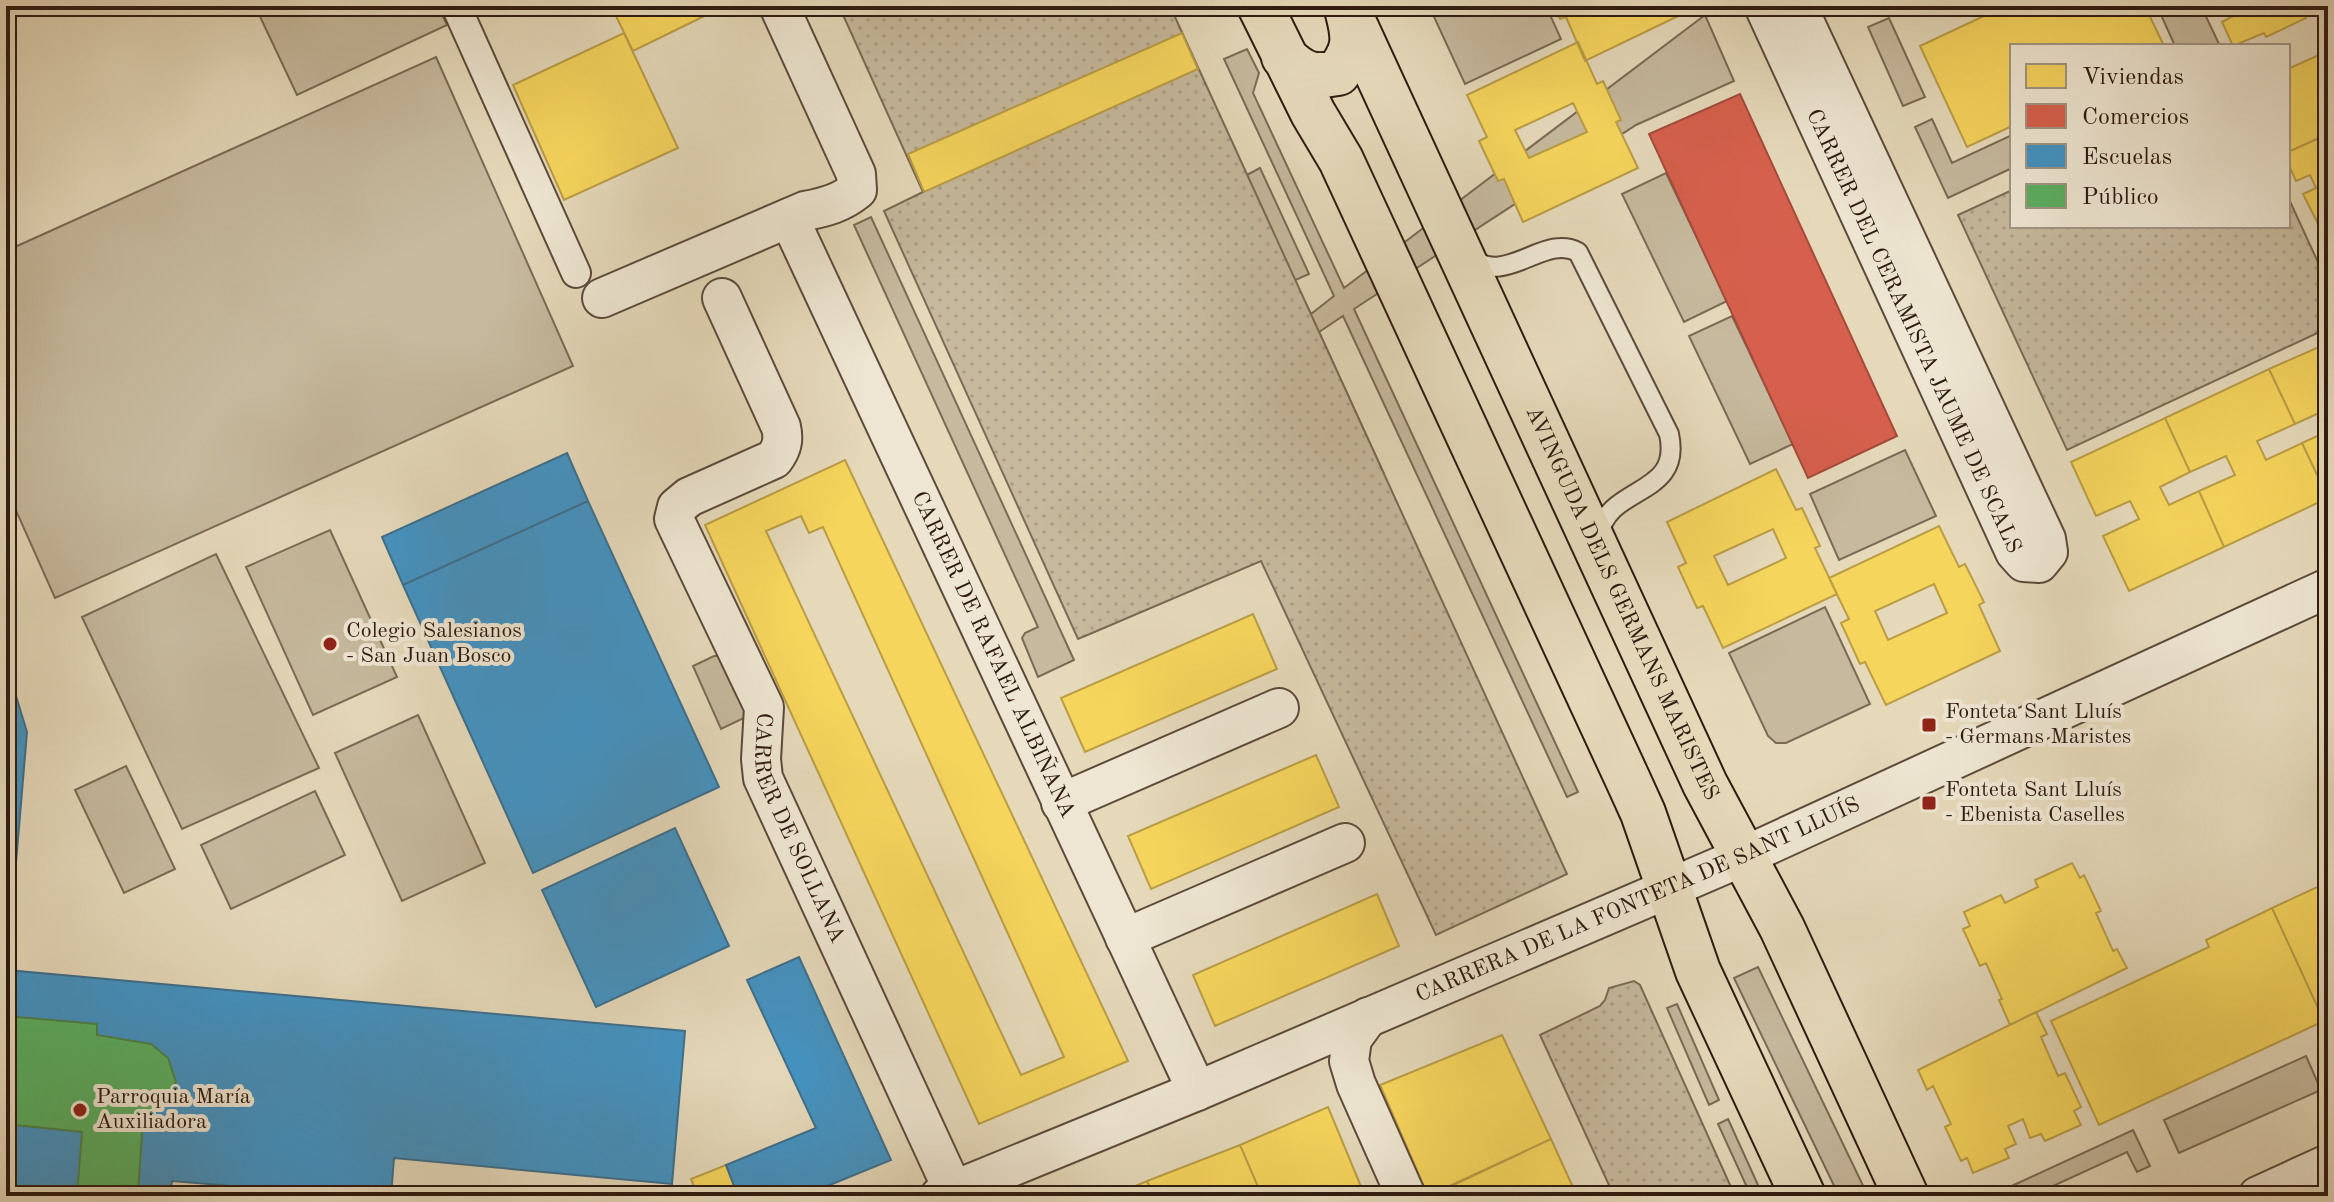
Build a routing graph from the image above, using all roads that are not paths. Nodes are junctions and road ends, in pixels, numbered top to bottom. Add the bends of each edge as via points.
1 (456, 6) edge
2 (779, 6) edge
3 (1260, 6) edge
4 (1764, 6) edge
5 (1797, 6) edge
6 (1347, 9) edge
7 (1284, 57) junction
8 (789, 218) junction
9 (1458, 245) junction
10 (589, 286) joint
11 (722, 298) dead end
12 (1597, 551) junction
13 (2328, 588) edge
14 (1279, 708) dead end
15 (1061, 803) junction
16 (1345, 843) dead end
17 (1742, 857) junction
18 (1668, 888) junction
19 (1125, 938) junction
20 (1368, 1017) junction
21 (1197, 1091) junction
22 (2328, 1164) edge
23 (946, 1193) edge
24 (1406, 1196) edge
25 (1803, 1196) edge
26 (1906, 1196) edge
27 (2258, 1196) edge

1 - 10 street
2 - 8 street via 856,174 857,190 829,207
3 - 7 main road
4 - 5 street, CARRER DEL CERAMISTA JAUME DE SCALS via 2015,552 2024,562 2039,563 2048,552 2046,539
6 - 7 main road via 1354,37 1351,56 1338,73 1318,77 1299,71
6 - 9 main road, AVINGUDA DELS GERMANS MARISTES
7 - 18 main road via 1341,160 1615,751
8 - 10 street
8 - 15 street, CARRER DE RAFAEL ALBIÑANA
9 - 12 main road, AVINGUDA DELS GERMANS MARISTES
9 - 12 lane via 1474,261 1504,267 1556,248 1578,252 1669,434 1672,446 1665,472 1603,518
11 - 23 street, CARRER DE SOLLANA via 781,427 781,449 774,459 689,497 677,507 674,519 764,707 763,778
12 - 17 main road, AVINGUDA DELS GERMANS MARISTES
13 - 17 street, CARRERA DE LA FONTETA DE SANT LLUÍS
14 - 15 street
15 - 19 street, CARRER DE RAFAEL ALBIÑANA
16 - 19 street
17 - 18 street, CARRERA DE LA FONTETA DE SANT LLUÍS
17 - 26 main road, AVINGUDA DELS GERMANS MARISTES via 1782,928
18 - 20 street, CARRERA DE LA FONTETA DE SANT LLUÍS
18 - 25 main road via 1698,971
19 - 21 street, CARRER DE RAFAEL ALBIÑANA
20 - 21 street, CARRERA DE LA FONTETA DE SANT LLUÍS
20 - 24 street via 1352,1039 1349,1061
21 - 23 street, CARRERA DE LA FONTETA DE SANT LLUÍS
22 - 27 street

